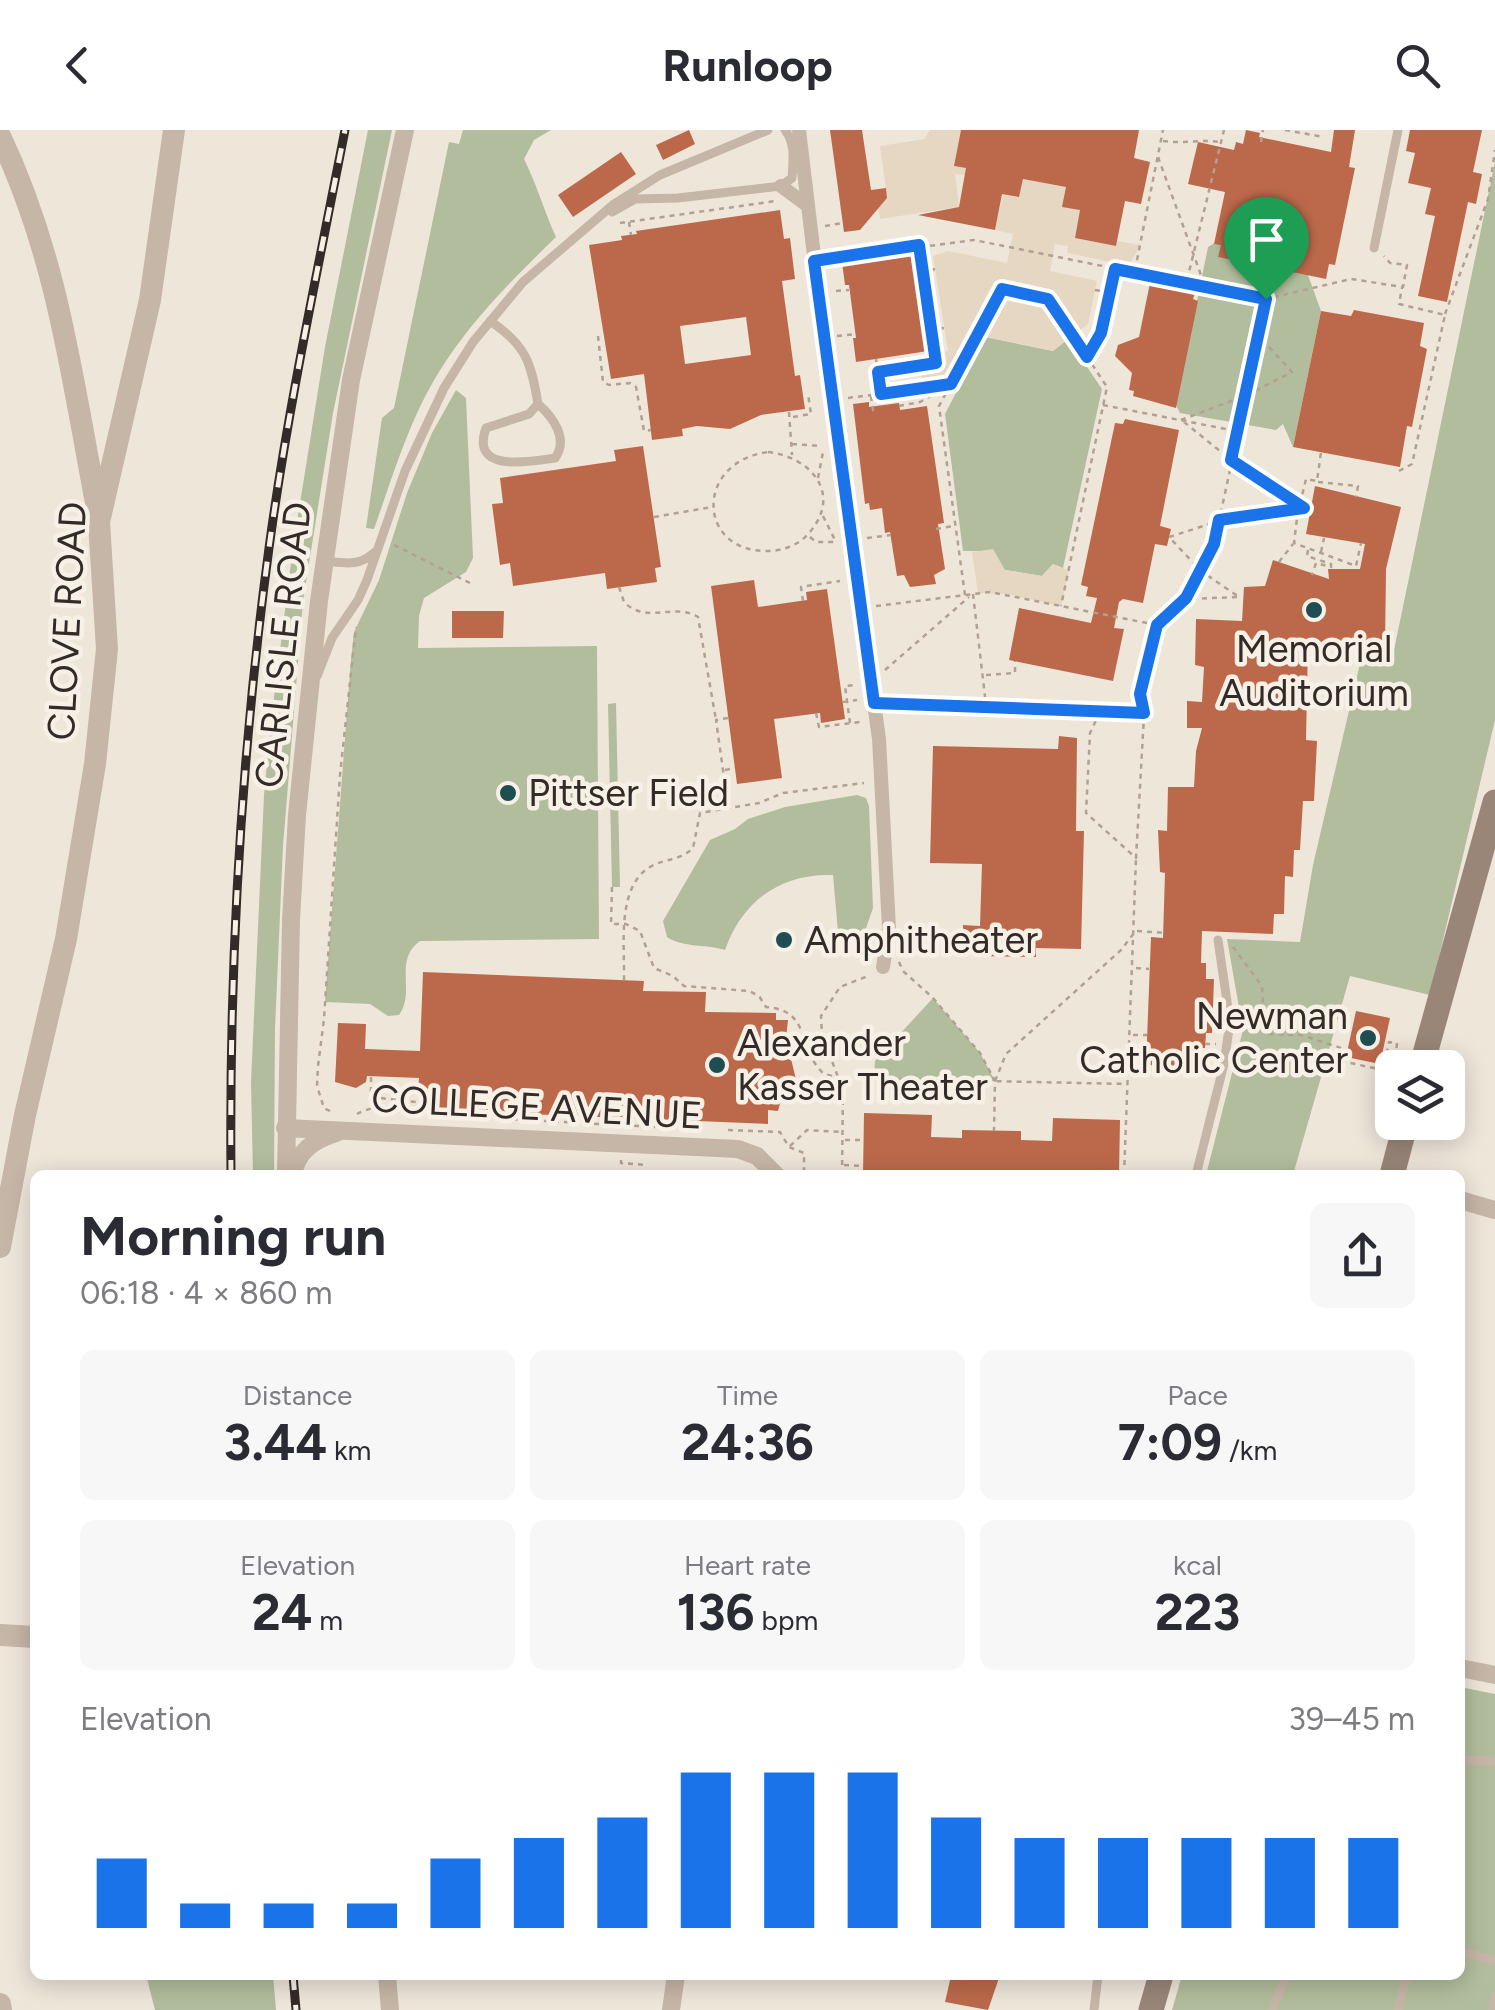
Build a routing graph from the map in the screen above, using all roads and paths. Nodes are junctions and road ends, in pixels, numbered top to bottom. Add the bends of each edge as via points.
1 (174, 130) edge
2 (405, 130) edge
3 (768, 130) edge
4 (785, 130) edge
5 (800, 130) edge
6 (1164, 130) edge
7 (1224, 130) edge
8 (1263, 130) edge
9 (1285, 130) edge
10 (1398, 130) edge
11 (0, 136) edge
12 (1324, 137) dead end
13 (1162, 140) junction
14 (1261, 142) dead end
15 (1221, 143) junction
16 (1495, 150) edge
17 (1158, 157) junction
18 (781, 193) junction
19 (808, 206) junction
20 (596, 220) junction
21 (629, 221) junction
22 (610, 226) dead end
23 (631, 235) dead end
24 (919, 245) junction
25 (1374, 248) dead end
26 (1194, 256) junction
27 (814, 261) junction
28 (1272, 266) dead end
29 (935, 269) dead end
30 (1115, 269) junction
31 (923, 272) junction
32 (1135, 272) junction
33 (924, 281) junction
34 (916, 282) dead end
35 (1187, 282) junction
36 (1402, 286) dead end
37 (1205, 287) junction
38 (1095, 290) dead end
39 (1110, 292) junction
40 (1266, 299) junction
41 (928, 301) junction
42 (918, 302) dead end
43 (1445, 315) junction
44 (490, 321) junction
45 (931, 323) junction
46 (922, 324) dead end
47 (944, 328) dead end
48 (932, 330) junction
49 (598, 336) dead end
50 (1259, 336) junction
51 (1087, 357) junction
52 (876, 359) dead end
53 (878, 372) junction
54 (951, 384) junction
55 (808, 394) dead end
56 (881, 394) junction
57 (871, 395) junction
58 (1246, 395) junction
59 (832, 400) junction
60 (538, 404) junction
61 (1103, 405) junction
62 (899, 406) dead end
63 (877, 409) dead end
64 (1181, 420) junction
65 (651, 430) dead end
66 (1238, 431) junction
67 (792, 444) junction
68 (1321, 452) dead end
69 (792, 457) junction
70 (1231, 460) junction
71 (1399, 471) dead end
72 (818, 480) junction
73 (1317, 482) junction
74 (1356, 497) dead end
75 (714, 507) junction
76 (1299, 507) junction
77 (822, 513) junction
78 (654, 516) dead end
79 (1219, 520) junction
80 (99, 522) junction
81 (956, 526) junction
82 (936, 529) dead end
83 (807, 535) junction
84 (891, 535) dead end
85 (1324, 538) dead end
86 (851, 540) junction
87 (1294, 543) junction
88 (1361, 543) dead end
89 (391, 544) dead end
90 (1308, 549) junction
91 (377, 550) junction
92 (1320, 553) junction
93 (324, 560) junction
94 (1278, 562) dead end
95 (1201, 570) junction
96 (1312, 574) dead end
97 (846, 580) dead end
98 (470, 583) dead end
99 (619, 587) dead end
100 (973, 594) junction
101 (964, 595) junction
102 (1186, 598) junction
103 (803, 601) dead end
104 (1062, 606) junction
105 (860, 608) junction
106 (359, 620) dead end
107 (1157, 625) junction
108 (1014, 661) dead end
109 (985, 675) junction
110 (870, 682) junction
111 (308, 702) junction
112 (874, 703) junction
113 (986, 706) junction
114 (1100, 711) junction
115 (816, 713) dead end
116 (1144, 713) junction
117 (728, 718) dead end
118 (716, 720) junction
119 (876, 720) junction
120 (850, 723) junction
121 (735, 768) dead end
122 (723, 770) junction
123 (882, 780) junction
124 (1495, 802) edge
125 (729, 808) junction
126 (1136, 858) junction
127 (612, 887) dead end
128 (626, 924) junction
129 (1135, 931) junction
130 (1167, 933) dead end
131 (1218, 940) joint
132 (896, 954) dead end
133 (883, 967) joint
134 (1134, 968) junction
135 (1150, 969) dead end
136 (624, 980) dead end
137 (1130, 1035) junction
138 (1147, 1036) dead end
139 (1427, 1050) edge
140 (1375, 1068) edge
141 (371, 1076) dead end
142 (840, 1078) junction
143 (995, 1081) junction
144 (1128, 1084) junction
145 (422, 1109) junction
146 (332, 1113) dead end
147 (345, 1122) junction
148 (285, 1128) junction
149 (664, 1128) dead end
150 (722, 1130) dead end
151 (994, 1130) dead end
152 (842, 1132) junction
153 (842, 1140) junction
154 (864, 1140) dead end
155 (1401, 1140) edge
156 (789, 1147) junction
157 (842, 1165) junction
158 (863, 1166) dead end
159 (289, 1170) edge
160 (292, 1170) edge
161 (771, 1170) edge
162 (804, 1170) edge
163 (842, 1170) edge
164 (1123, 1170) edge
165 (1197, 1170) edge
166 (1393, 1170) edge
167 (1465, 1201) edge
168 (1495, 1210) edge
169 (0, 1247) edge
170 (0, 1636) edge
171 (30, 1637) edge
172 (1465, 1669) edge
173 (1495, 1675) edge
174 (1465, 1760) edge
175 (1495, 1761) edge
176 (1465, 1952) edge
177 (1495, 1961) edge
178 (387, 1980) edge
179 (675, 1980) edge
180 (1097, 1980) edge
181 (1161, 1980) edge
182 (1285, 1980) edge
183 (1406, 1980) edge
184 (1495, 1996) edge
185 (390, 2010) edge
186 (670, 2010) edge
187 (1094, 2010) edge
188 (1152, 2010) edge
189 (1272, 2010) edge
190 (1398, 2010) edge
191 (1492, 2010) edge

1 - 80 street, CLOVE ROAD via 147,316
2 - 93 street, CARLISLE ROAD via 352,380
3 - 20 lane via 660,175
4 - 18 lane via 792,139 792,178
5 - 19 street
6 - 13 path
7 - 15 path
8 - 14 path
9 - 12 path
10 - 25 lane
11 - 80 street via 59,299
13 - 15 path
13 - 17 path
15 - 26 path
16 - 43 path via 1488,198
17 - 26 path
17 - 32 path
18 - 19 street
18 - 20 lane via 635,199
18 - 21 path
19 - 27 street
20 - 44 lane via 523,282
21 - 22 path
21 - 23 path
24 - 27 path
24 - 30 path via 974,240
24 - 31 path
26 - 35 path
26 - 37 path
27 - 59 street
28 - 40 path
29 - 31 path
30 - 32 path
30 - 39 path
31 - 33 path
32 - 35 path
33 - 34 path
33 - 41 path
35 - 37 path
36 - 43 path via 1399,304
37 - 40 path
38 - 39 path
39 - 51 path via 1101,333
40 - 50 path
41 - 42 path
41 - 45 path
43 - 71 path via 1412,464
44 - 60 lane via 525,352
44 - 91 lane via 422,430
45 - 46 path
45 - 48 path
47 - 48 path
48 - 53 path via 936,363
49 - 65 path via 604,382 636,387 644,431
50 - 58 path
50 - 58 path via 1289,372
51 - 54 path via 1048,299 1002,289
51 - 61 path via 1107,387
52 - 53 path
53 - 56 path
54 - 56 path
54 - 62 path
54 - 81 path via 940,406
55 - 67 path via 810,414 789,414
56 - 57 path
57 - 59 path
57 - 63 path
58 - 64 path
58 - 66 path
59 - 86 street
60 - 60 lane via 529,414 486,428 487,456 499,462 555,458 555,424
61 - 64 path
61 - 104 path
64 - 66 path
64 - 70 path
66 - 70 path
67 - 69 path
67 - 72 path via 824,445
68 - 73 path
69 - 72 path
69 - 75 path via 768,452 732,464 716,487
70 - 76 path
70 - 79 path
72 - 77 path
73 - 74 path via 1358,486
73 - 76 path via 1306,479
75 - 78 path
75 - 83 path via 724,534 746,548 777,550
76 - 79 path
76 - 87 path
77 - 83 path
77 - 83 path via 836,542
79 - 95 path
79 - 95 path via 1169,537
80 - 169 street, CLOVE ROAD via 107,648 95,764 66,940
81 - 82 path
81 - 101 path
84 - 86 path
85 - 92 path
86 - 105 street
87 - 90 path
87 - 94 path
88 - 92 path via 1356,566
89 - 98 path
90 - 92 path
90 - 96 path via 1307,556 1331,564 1316,563
91 - 93 lane via 356,564
91 - 111 lane
93 - 111 street, CARLISLE ROAD
95 - 102 path
95 - 102 path via 1241,598
97 - 103 path via 800,587
99 - 118 path via 624,602 644,614 686,610 698,617
100 - 101 path
100 - 104 path
100 - 109 path
100 - 110 path
101 - 105 path
102 - 107 path
104 - 107 path
105 - 110 street
106 - 146 path via 340,775 317,1086
107 - 116 path via 1140,694
108 - 109 path via 1015,673
109 - 113 path
110 - 112 street
110 - 120 path via 845,686
111 - 148 street, CARLISLE ROAD via 291,920
112 - 113 path
112 - 119 street
113 - 114 path
114 - 116 path
114 - 126 path via 1090,733 1086,813
115 - 120 path via 818,727
116 - 126 path
117 - 118 path
118 - 122 path
119 - 120 path
119 - 123 street
121 - 122 path
122 - 125 path
123 - 125 path via 783,793
123 - 133 street via 889,928
124 - 139 main road
125 - 128 path via 700,813 693,848 642,873 628,898
126 - 129 path
127 - 128 path via 611,924
128 - 136 path
128 - 142 path via 640,930 654,968 684,986 749,991 766,1007 784,1008 816,1067
129 - 130 path
129 - 134 path
129 - 143 path via 1006,1054
131 - 140 path via 1231,946 1262,986 1265,1034 1300,1035 1344,1049 1341,1061
131 - 165 lane via 1230,1022
132 - 143 path via 903,971 980,1053
133 - 142 path via 840,987 823,1009 822,1035
134 - 135 path
134 - 137 path
137 - 138 path
137 - 144 path
141 - 145 path via 370,1097 416,1102
142 - 143 path
142 - 152 path
143 - 144 path
143 - 151 path
144 - 164 path
145 - 147 path via 368,1107
145 - 149 path
147 - 148 street, COLLEGE AVENUE
147 - 160 street via 303,1152
147 - 161 street, COLLEGE AVENUE via 446,1136 738,1149
148 - 159 street, CARLISLE ROAD
150 - 156 path via 780,1132
152 - 153 path
152 - 156 path via 807,1130
153 - 154 path
153 - 157 path
155 - 166 main road
156 - 162 path via 804,1153
157 - 158 path
157 - 163 path
167 - 168 street
170 - 171 street
172 - 173 street
174 - 175 lane
176 - 177 lane
178 - 185 street
179 - 186 street
180 - 187 lane
181 - 188 main road
182 - 189 lane
183 - 190 lane
184 - 191 lane

